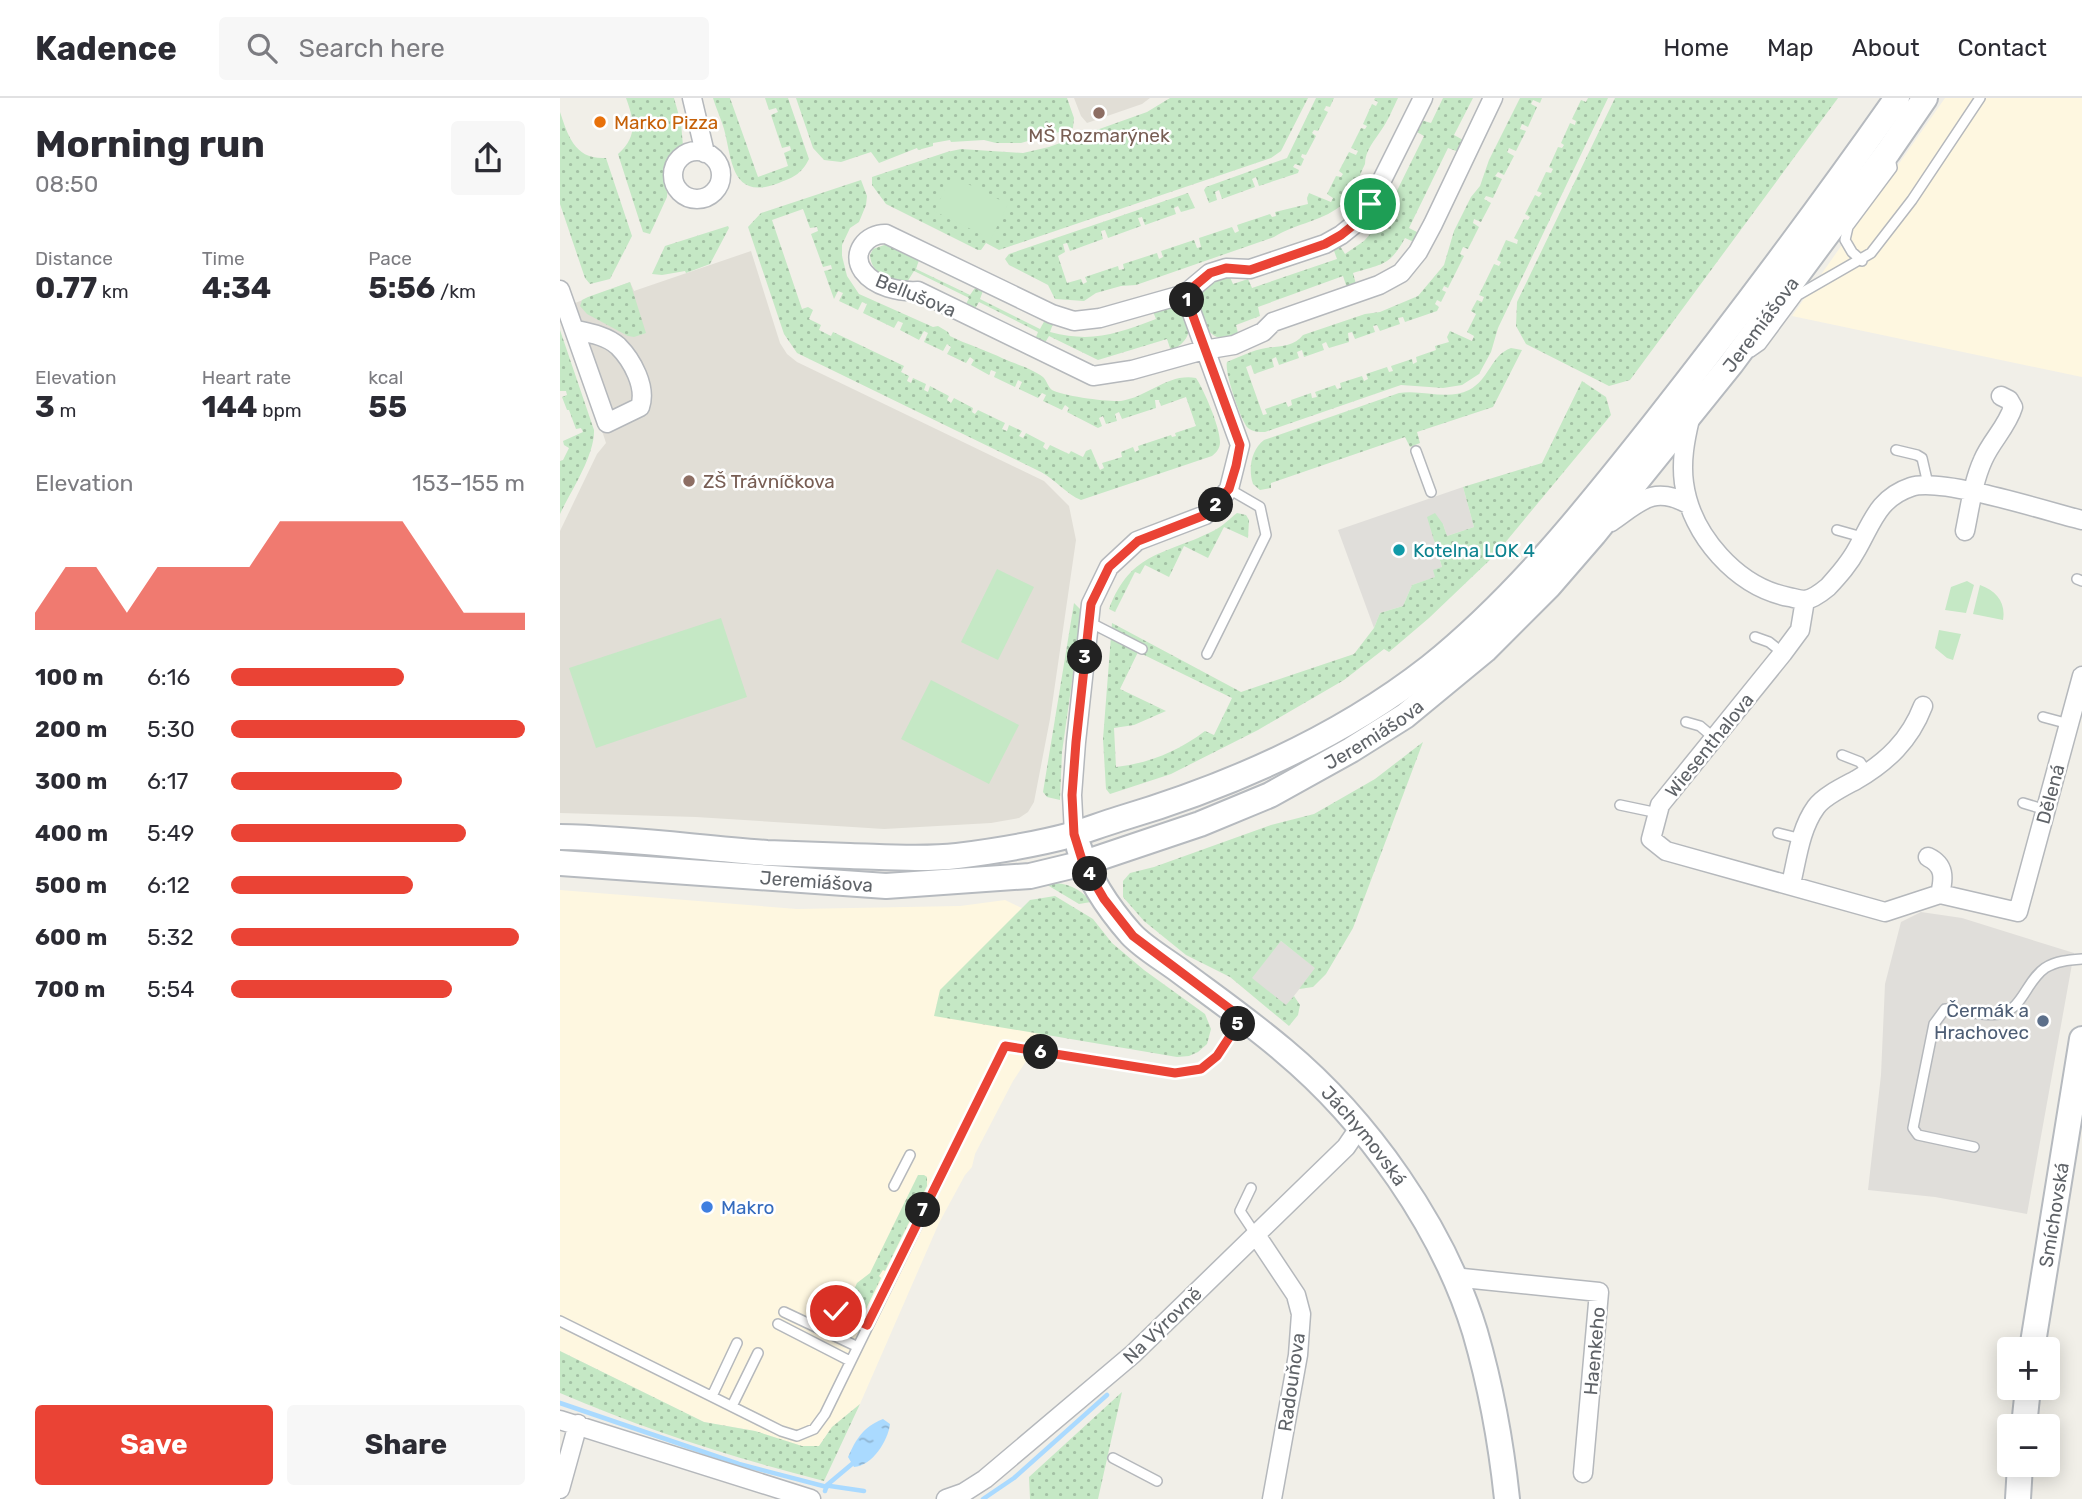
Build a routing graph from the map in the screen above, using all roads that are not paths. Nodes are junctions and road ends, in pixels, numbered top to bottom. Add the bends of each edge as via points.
1 (692, 98) edge
2 (1423, 98) edge
3 (1493, 98) edge
4 (1897, 98) edge
5 (1925, 98) edge
6 (1980, 98) edge
7 (1888, 152) junction
8 (705, 153) dead end
9 (1862, 261) junction
10 (560, 290) edge
11 (1185, 294) junction
12 (576, 330) junction
13 (1204, 350) junction
14 (1731, 364) junction
15 (2001, 396) dead end
16 (1690, 416) junction
17 (1896, 450) dead end
18 (1416, 451) dead end
19 (1928, 484) junction
20 (1229, 489) junction
21 (1431, 492) dead end
22 (1974, 493) junction
23 (1688, 504) junction
24 (2082, 520) edge
25 (1837, 530) dead end
26 (1965, 531) dead end
27 (1594, 534) junction
28 (1863, 537) junction
29 (1805, 600) junction
30 (1089, 622) junction
31 (1755, 637) dead end
32 (1142, 649) dead end
33 (1783, 653) junction
34 (1207, 654) dead end
35 (2082, 676) edge
36 (1923, 706) dead end
37 (2043, 717) dead end
38 (1686, 722) dead end
39 (2069, 724) junction
40 (1714, 738) junction
41 (1842, 755) dead end
42 (1868, 773) junction
43 (2023, 803) dead end
44 (1620, 805) dead end
45 (2046, 810) junction
46 (1658, 813) junction
47 (1778, 833) dead end
48 (1074, 834) junction
49 (560, 837) edge
50 (1802, 839) junction
51 (1928, 857) dead end
52 (560, 863) edge
53 (1083, 863) junction
54 (1791, 884) junction
55 (1940, 894) junction
56 (2082, 959) edge
57 (1242, 1018) junction
58 (2082, 1039) edge
59 (1359, 1128) junction
60 (1974, 1147) dead end
61 (909, 1155) dead end
62 (894, 1186) dead end
63 (1251, 1188) dead end
64 (1256, 1235) junction
65 (1453, 1277) junction
66 (839, 1293) dead end
67 (784, 1312) dead end
68 (560, 1321) edge
69 (778, 1324) dead end
70 (867, 1325) junction
71 (2034, 1337) edge
72 (737, 1343) dead end
73 (856, 1346) junction
74 (758, 1353) dead end
75 (850, 1361) junction
76 (712, 1396) junction
77 (732, 1406) junction
78 (569, 1422) edge
79 (1113, 1458) dead end
80 (1583, 1473) dead end
81 (2019, 1477) edge
82 (1157, 1480) dead end
83 (560, 1489) edge
84 (811, 1499) edge
85 (946, 1499) edge
86 (1272, 1499) edge
87 (1507, 1499) edge
88 (2018, 1499) edge

1 - 8 street
2 - 11 street, Bellušova via 1356,223 1325,244 1250,270 1226,268 1210,273
3 - 13 street, Bellušova via 1433,224 1401,273 1273,322 1263,332 1234,345
4 - 48 main road, Jeremiášova via 1756,293 1601,490 1538,564 1467,636 1391,696 1340,728 1191,797
5 - 7 main road, Jeremiášova
6 - 9 lane via 1912,200
7 - 9 lane via 1892,168 1848,227 1845,240
7 - 14 main road, Jeremiášova
9 - 14 lane via 1798,295 1761,345
10 - 12 street
11 - 13 street
11 - 13 street, Bellušova via 1074,321 886,234 870,237 859,254 861,268 873,279 895,290 918,291 1093,376
12 - 12 street via 607,423 640,407 641,382 617,345
13 - 20 street via 1240,445
14 - 16 main road, Jeremiášova
15 - 22 street via 2013,407 2010,419 1984,458
16 - 23 street via 1683,458
16 - 27 main road, Jeremiášova
17 - 19 lane via 1922,458
18 - 21 lane
19 - 22 street
19 - 28 street via 1903,491 1881,506
20 - 30 street via 1205,515 1138,541 1109,567 1091,604
20 - 34 lane via 1260,507 1266,535
22 - 24 street
22 - 26 street
23 - 27 street via 1672,495 1650,497
23 - 29 street via 1719,557 1736,573 1758,587
25 - 28 lane
27 - 53 main road, Jeremiášova via 1485,650 1405,716 1270,795
28 - 29 street via 1843,572 1822,593
29 - 33 street, Wiesenthalova via 1800,630
30 - 32 lane
30 - 48 street via 1072,795
31 - 33 lane
33 - 40 street, Wiesenthalova
35 - 39 street, Dělená
36 - 42 street via 1903,743
37 - 39 lane
38 - 40 lane
39 - 45 street, Dělená
40 - 46 street, Wiesenthalova
41 - 42 lane via 1860,762
42 - 50 street via 1817,805
43 - 45 lane
44 - 46 lane
45 - 55 street, Dělená via 2018,912
46 - 54 street, Wiesenthalova via 1651,839 1667,851
47 - 50 lane
48 - 49 main road, Jeremiášova via 953,856 889,857 765,853
48 - 53 main road, Jáchymovská
50 - 54 street
51 - 55 street via 1942,870
52 - 53 main road, Jeremiášova via 886,886 1024,877
53 - 57 main road, Jáchymovská via 1133,936
54 - 55 street, Wiesenthalova via 1885,912
56 - 60 lane via 2043,969 2014,1009 1988,1015 1945,1009 1934,1024 1913,1128 1918,1135
57 - 59 main road, Jáchymovská via 1328,1091
57 - 70 lane via 1217,1056 1201,1069 1175,1073 1005,1046
58 - 71 main road, Smíchovská
59 - 64 street, Na Výrovně via 1346,1147
59 - 65 main road, Jáchymovská via 1413,1200
61 - 62 lane
63 - 64 lane via 1240,1211
64 - 85 street, Na Výrovně via 1095,1387 985,1479
64 - 86 street, Radouňova via 1296,1295 1301,1314
65 - 80 street, Haenkeho via 1600,1293
65 - 87 main road, Jáchymovská via 1474,1330 1494,1405
66 - 70 lane via 836,1311
67 - 73 lane
68 - 76 lane
69 - 75 lane
70 - 73 lane
72 - 76 lane
73 - 75 lane
74 - 77 lane
75 - 77 lane via 820,1421 797,1436
76 - 77 lane
78 - 83 street
78 - 84 street
79 - 82 lane
81 - 88 main road

